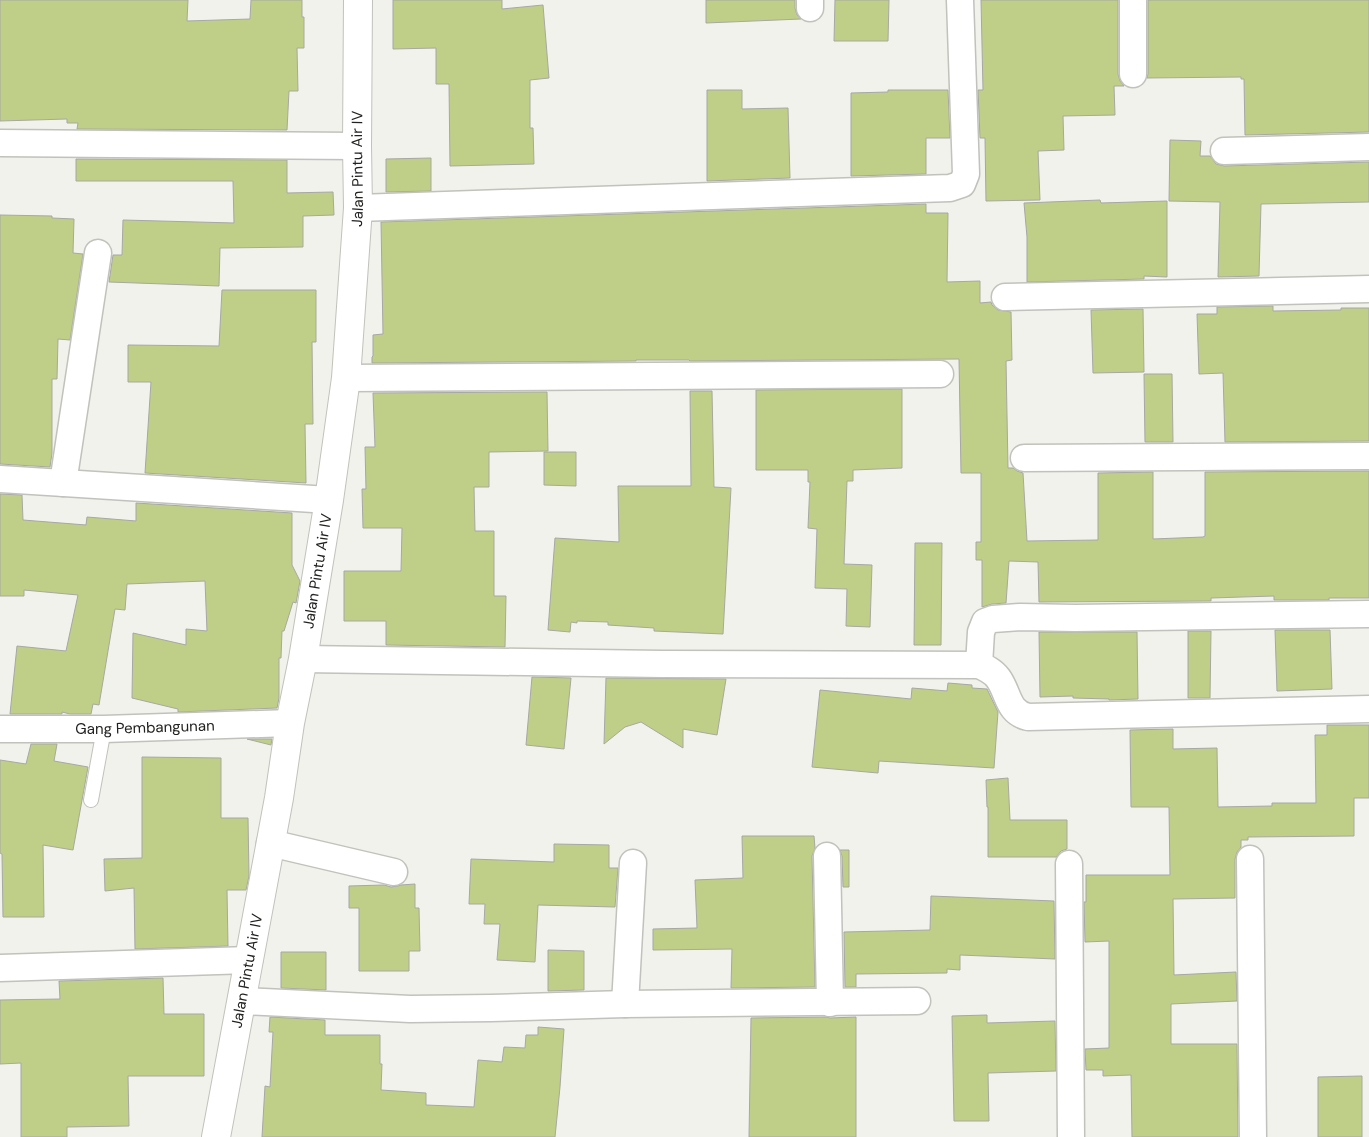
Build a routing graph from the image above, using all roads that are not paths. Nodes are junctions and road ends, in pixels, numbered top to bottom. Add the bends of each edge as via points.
1 (358, 0) edge
2 (960, 0) edge
3 (1133, 0) edge
4 (1133, 74) dead end
5 (0, 143) edge
6 (357, 146) junction
7 (1369, 147) edge
8 (1224, 151) dead end
9 (358, 208) junction
10 (98, 253) dead end
11 (1369, 290) edge
12 (1005, 297) dead end
13 (940, 374) dead end
14 (346, 378) junction
15 (1369, 456) edge
16 (1024, 458) dead end
17 (0, 479) edge
18 (63, 483) junction
19 (329, 500) junction
20 (1369, 614) edge
21 (302, 658) junction
22 (978, 664) junction
23 (1369, 709) edge
24 (290, 723) junction
25 (0, 729) edge
26 (104, 730) junction
27 (91, 800) dead end
28 (270, 843) junction
29 (827, 856) dead end
30 (1250, 859) dead end
31 (633, 863) dead end
32 (1069, 864) dead end
33 (394, 872) dead end
34 (249, 960) junction
35 (0, 968) edge
36 (242, 1000) junction
37 (917, 1002) dead end
38 (830, 1003) junction
39 (626, 1004) junction
40 (216, 1137) edge
41 (1072, 1137) edge
42 (1253, 1137) edge

1 - 6 main road, Jalan Pintu Air IV
2 - 9 street via 966,174 962,184 950,188
3 - 4 street
5 - 6 street
6 - 9 main road, Jalan Pintu Air IV
7 - 8 street
9 - 14 main road, Jalan Pintu Air IV
10 - 18 street
11 - 12 street
13 - 14 street
14 - 19 main road, Jalan Pintu Air IV
15 - 16 street
17 - 18 street
18 - 19 street
19 - 21 main road, Jalan Pintu Air IV
20 - 22 street via 993,619 985,622 981,632
21 - 22 street via 662,664
21 - 24 main road, Jalan Pintu Air IV
22 - 23 street via 998,677 1009,702 1016,711 1028,717
24 - 26 street, Gang Pembangunan
24 - 28 main road, Jalan Pintu Air IV
25 - 26 street, Gang Pembangunan
26 - 27 lane
28 - 33 street
28 - 34 main road, Jalan Pintu Air IV
29 - 38 street
30 - 42 street
31 - 39 street
32 - 41 street
34 - 35 street
34 - 36 main road, Jalan Pintu Air IV
36 - 39 street via 410,1009
36 - 40 main road, Jalan Pintu Air IV
37 - 38 street
38 - 39 street

